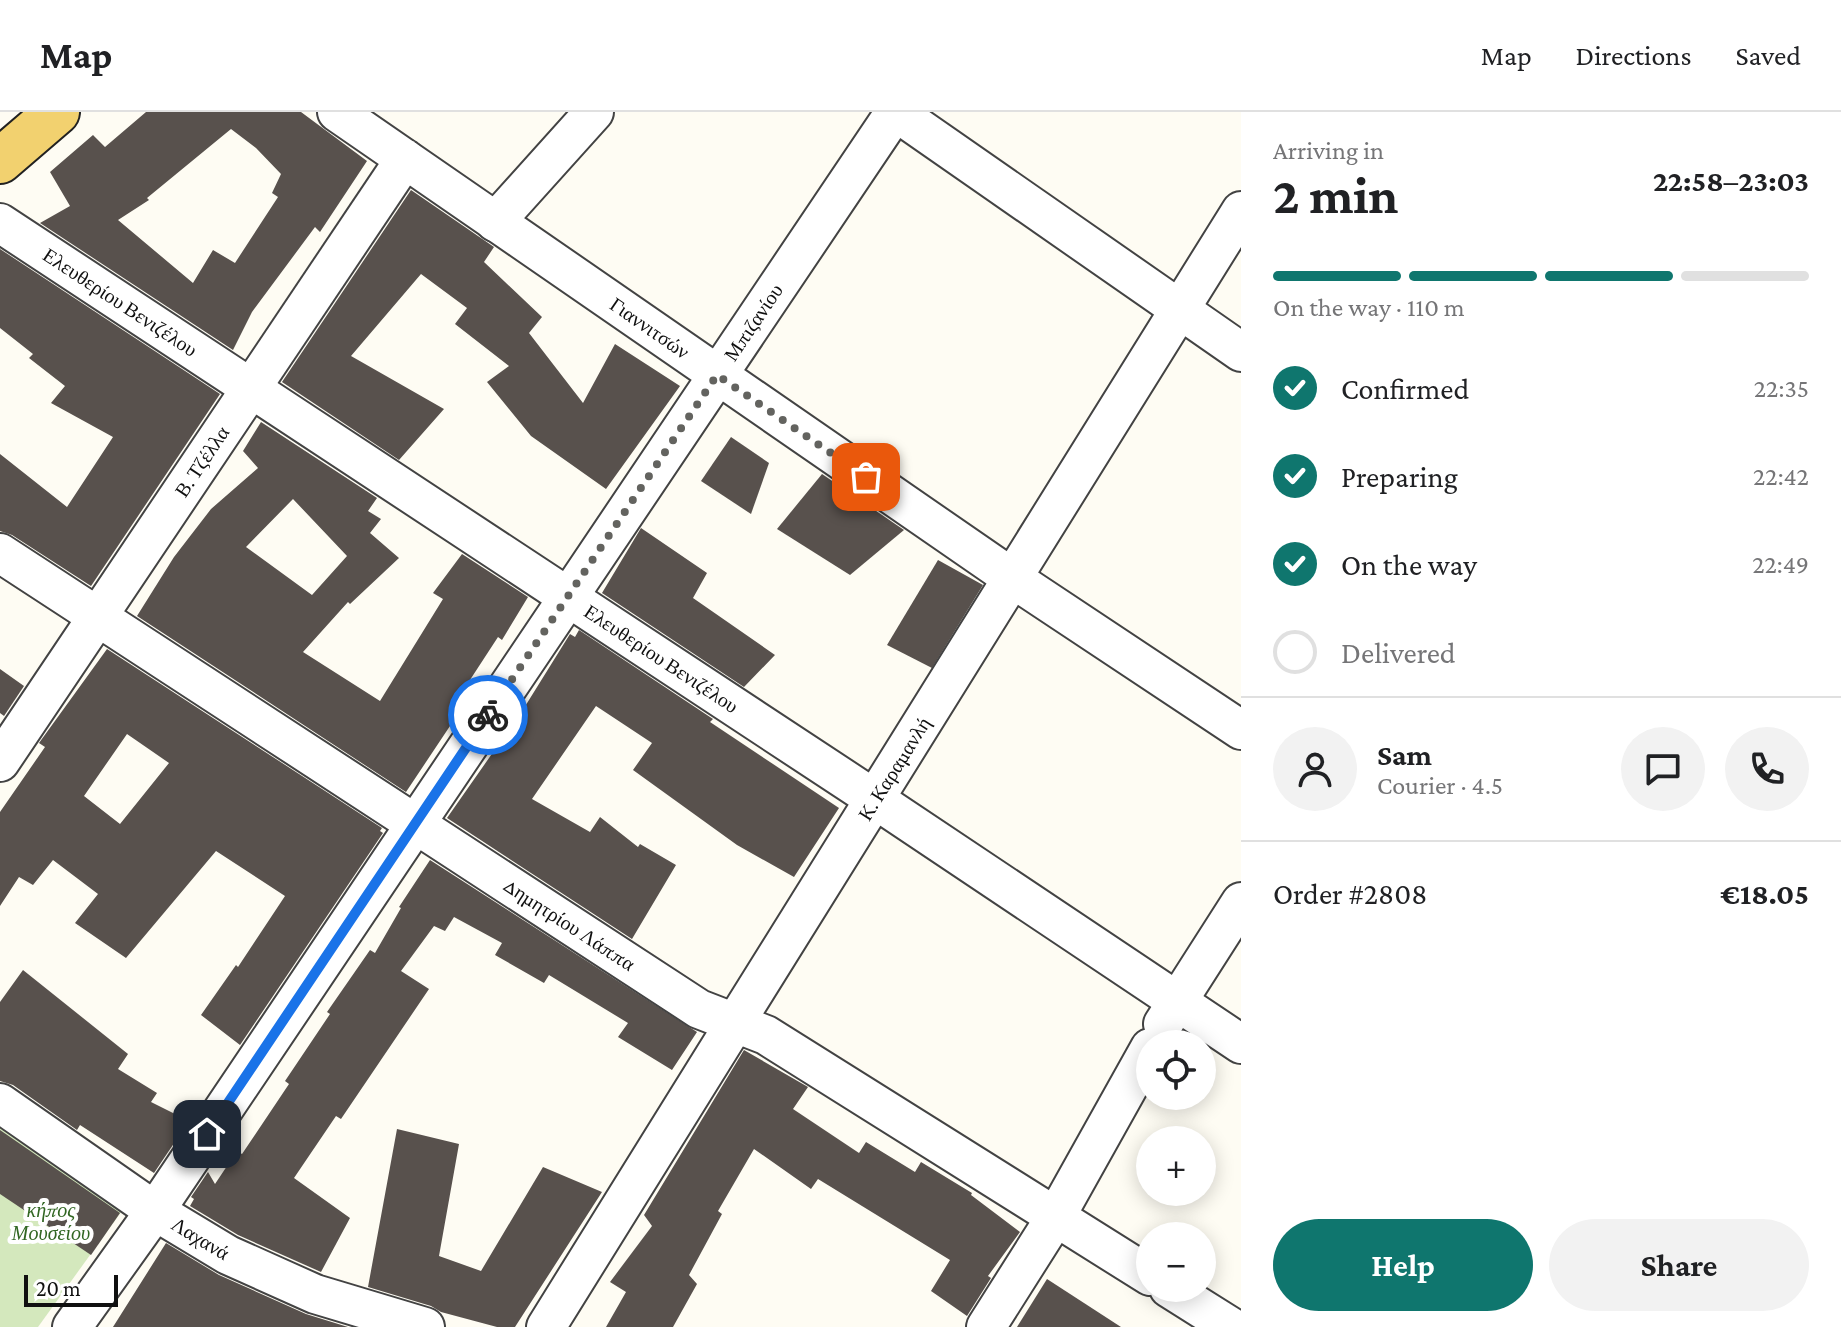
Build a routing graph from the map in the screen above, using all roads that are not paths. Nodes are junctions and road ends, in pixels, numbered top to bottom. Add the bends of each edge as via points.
1 (57, 112) edge
2 (337, 112) edge
3 (594, 112) edge
4 (896, 112) edge
5 (405, 159) junction
6 (0, 161) edge
7 (495, 222) junction
8 (0, 223) edge
9 (1237, 224) edge
10 (1180, 311) junction
11 (1241, 352) edge
12 (717, 375) junction
13 (250, 388) junction
14 (0, 553) edge
15 (1015, 580) junction
16 (567, 597) junction
17 (97, 616) junction
18 (1241, 730) edge
19 (0, 762) edge
20 (876, 800) junction
21 (415, 824) junction
22 (1241, 902) edge
23 (1176, 1001) junction
24 (734, 1022) junction
25 (1160, 1030) edge
26 (1241, 1044) edge
27 (1136, 1073) edge
28 (0, 1103) edge
29 (155, 1211) junction
30 (1055, 1218) junction
31 (1136, 1267) edge
32 (1191, 1302) edge
33 (72, 1327) edge
34 (425, 1327) edge
35 (546, 1327) edge
36 (986, 1327) edge
37 (1231, 1327) edge

1 - 6 main road
2 - 5 street, Γιαννιτσών
3 - 7 street
4 - 10 street
4 - 12 street, Μπιζανίου
5 - 7 street, Γιαννιτσών
5 - 13 street, Β. Τζέλλα
7 - 12 street, Γιαννιτσών
8 - 13 street, Ελευθερίου Βενιζέλου
9 - 10 street, Κ. Καραμανλή
10 - 11 street
10 - 15 street, Κ. Καραμανλή
12 - 15 street, Γιαννιτσών
12 - 16 street, Μπιζανίου
13 - 16 street, Ελευθερίου Βενιζέλου
13 - 17 street, Β. Τζέλλα
14 - 17 street, Δημητρίου Λάππα
15 - 18 street, Γιαννιτσών
15 - 20 street, Κ. Καραμανλή
16 - 20 street, Ελευθερίου Βενιζέλου
16 - 21 street, Μπιζανίου
17 - 19 street, Β. Τζέλλα
17 - 21 street, Δημητρίου Λάππα
20 - 23 street, Ελευθερίου Βενιζέλου
20 - 24 street, Κ. Καραμανλή
21 - 24 street, Δημητρίου Λάππα via 699,1009
21 - 29 street, Μπιζανίου
22 - 23 street
23 - 25 street
23 - 26 street, Ελευθερίου Βενιζέλου
24 - 30 street, Δημητρίου Λάππα via 766,1035
24 - 35 street, Κ. Καραμανλή
27 - 30 street
28 - 29 street, Λαχανά
29 - 33 street, Μπιζανίου
29 - 34 street, Λαχανά via 228,1255 315,1294
30 - 31 street, Δημητρίου Λάππα
30 - 36 street
32 - 37 street

